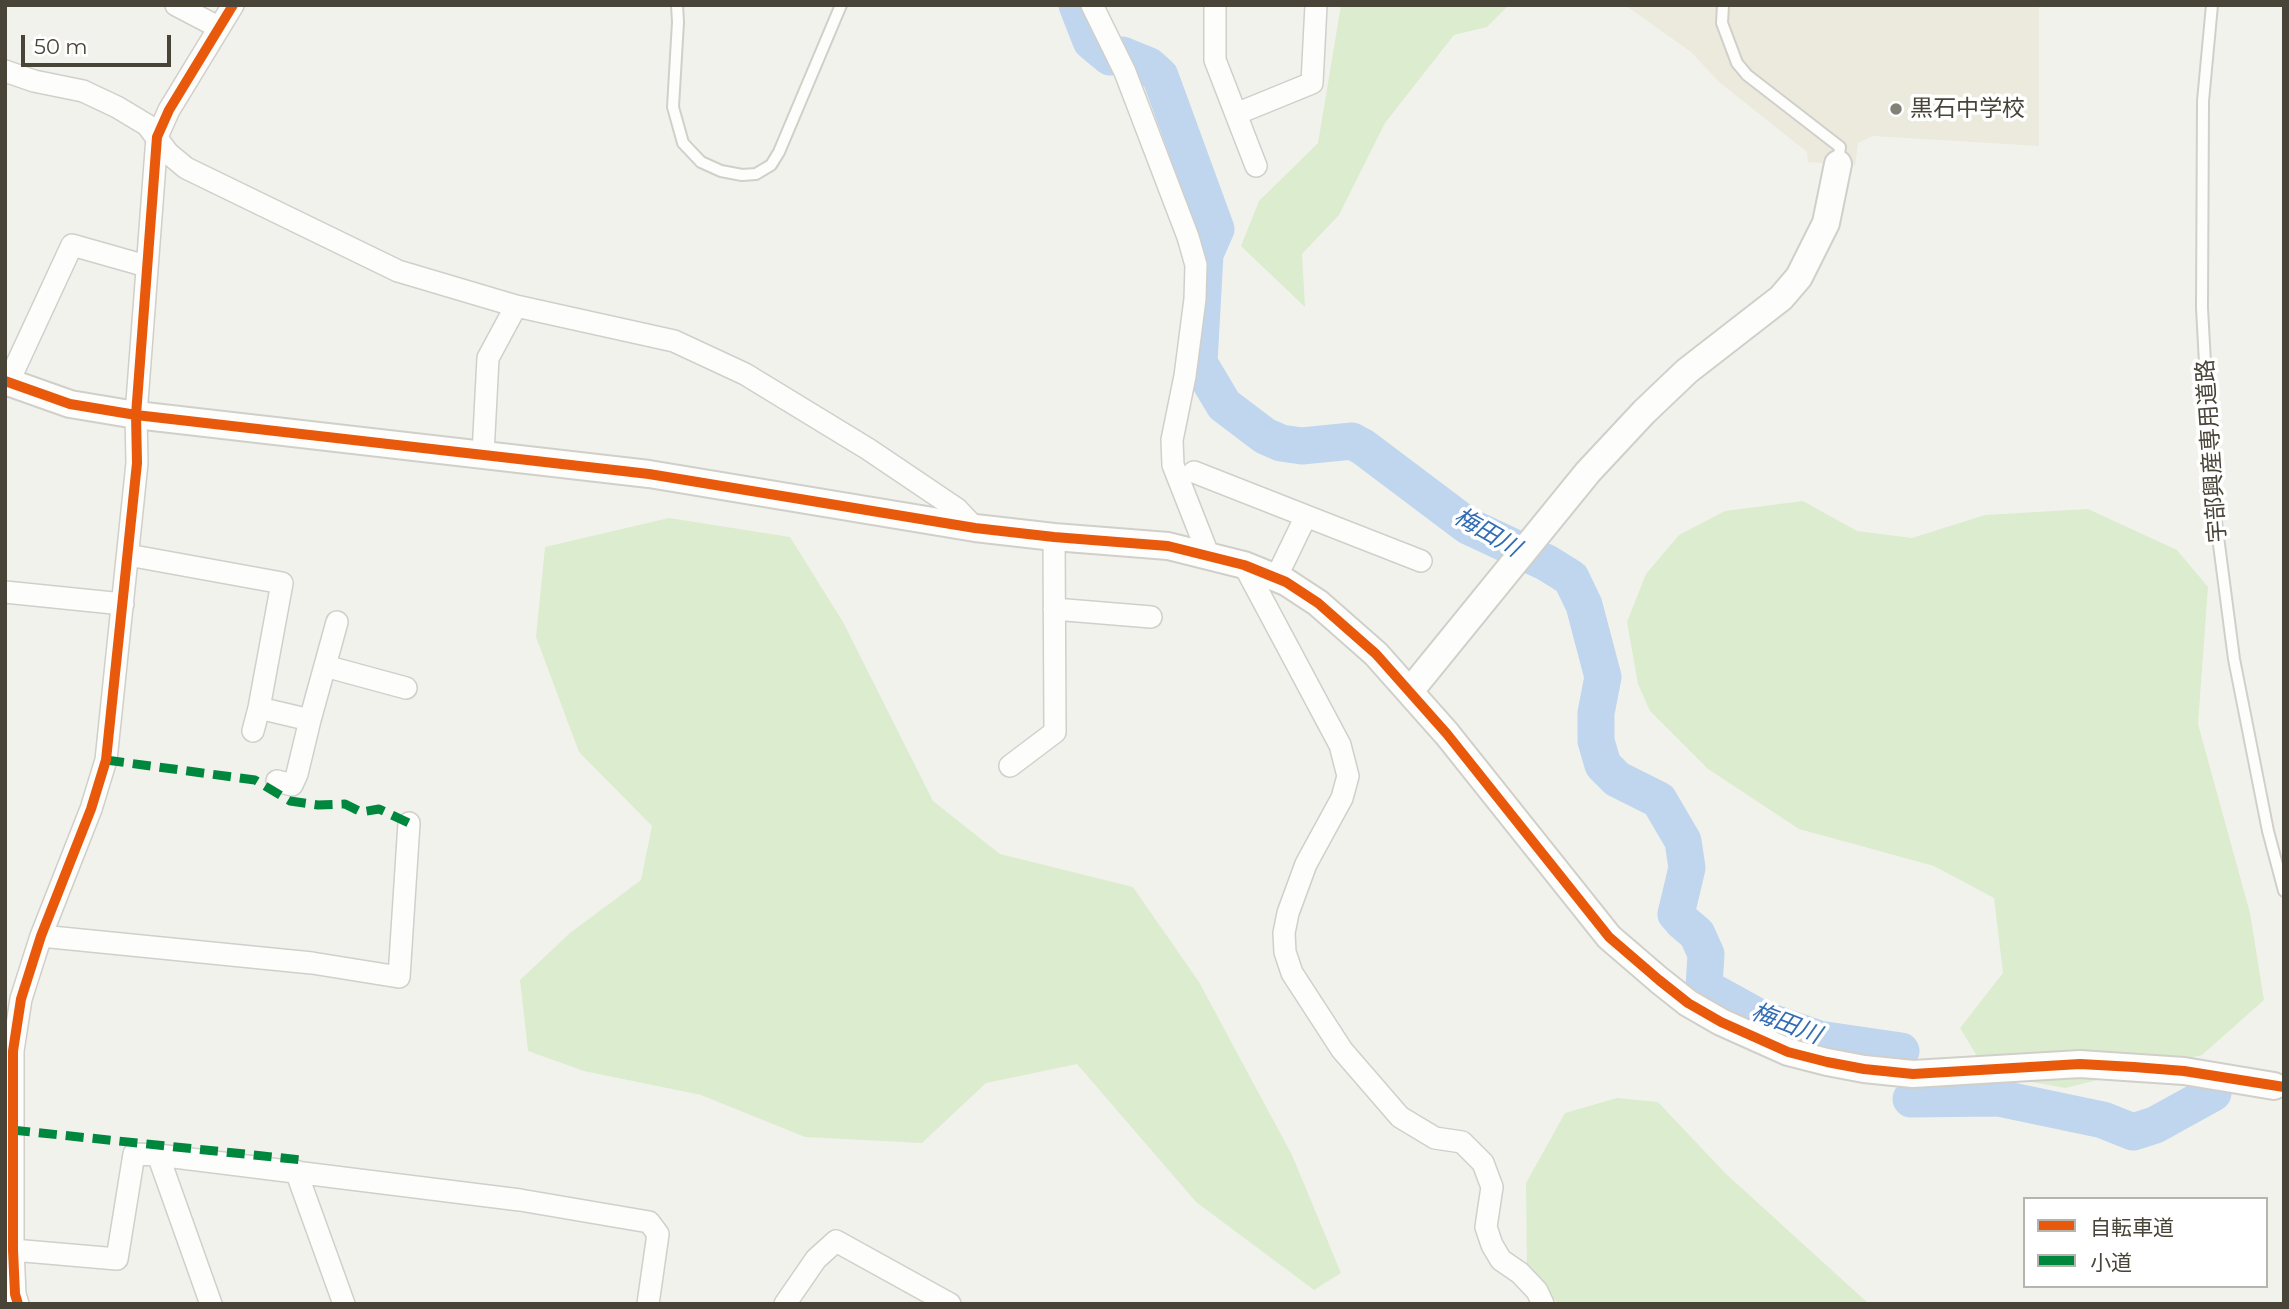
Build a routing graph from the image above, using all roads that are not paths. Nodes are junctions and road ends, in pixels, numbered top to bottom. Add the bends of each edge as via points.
1 (176, 5) edge
2 (233, 5) edge
3 (677, 5) edge
4 (841, 5) edge
5 (1093, 5) edge
6 (1215, 5) edge
7 (1316, 5) edge
8 (1723, 5) edge
9 (2212, 5) edge
10 (218, 27) junction
11 (5, 71) edge
12 (1236, 114) junction
13 (157, 137) junction
14 (1838, 164) joint
15 (1256, 166) dead end
16 (146, 266) junction
17 (516, 306) junction
18 (7, 382) edge
19 (136, 415) junction
20 (483, 454) junction
21 (1194, 472) dead end
22 (1306, 516) junction
23 (975, 528) junction
24 (1054, 537) junction
25 (1208, 554) junction
26 (128, 555) junction
27 (1421, 561) dead end
28 (1244, 565) junction
29 (1276, 578) junction
30 (5, 592) edge
31 (123, 604) junction
32 (1054, 610) junction
33 (1151, 617) dead end
34 (337, 622) dead end
35 (325, 666) junction
36 (406, 688) dead end
37 (1410, 691) junction
38 (259, 708) junction
39 (310, 720) junction
40 (253, 731) dead end
41 (1010, 766) dead end
42 (277, 781) dead end
43 (409, 823) dead end
44 (2284, 891) edge
45 (41, 936) junction
46 (15, 984) edge
47 (9, 1050) edge
48 (2274, 1086) dead end
49 (159, 1155) junction
50 (296, 1171) junction
51 (13, 1250) junction
52 (945, 1303) edge
53 (18, 1304) edge
54 (211, 1304) edge
55 (344, 1304) edge
56 (648, 1304) edge
57 (785, 1304) edge
58 (1543, 1304) edge

1 - 10 street
2 - 10 street
3 - 4 lane via 673,107 684,143 701,162 742,175 757,174 775,159
5 - 25 street via 1196,265 1185,376 1172,440 1173,465
6 - 12 street via 1214,60
7 - 12 street via 1312,83
8 - 14 lane via 1721,23 1737,63 1840,147
9 - 44 lane, 宇部興産専用道路 via 2203,101 2202,308 2212,491 2234,659
10 - 13 street
11 - 13 street via 83,91 147,125
12 - 15 street
13 - 16 street
13 - 17 street via 186,168 351,250 398,271
14 - 37 street via 1826,223 1799,277 1781,298 1686,371 1644,412 1579,482
16 - 18 street via 72,246
16 - 19 street
17 - 20 street via 488,358
17 - 23 street via 674,341 745,374 915,480 957,509
18 - 19 street via 70,404
19 - 20 street
19 - 26 street via 137,463
20 - 23 street via 649,474
21 - 22 street
22 - 27 street
22 - 29 street
23 - 24 street
24 - 25 street via 1168,546
24 - 32 street
25 - 28 street
26 - 31 street
26 - 38 street via 282,583
28 - 29 street
28 - 58 street via 1340,745 1348,776 1342,798 1291,901 1284,933 1292,972 1342,1050 1400,1117 1435,1138 1462,1142 1483,1163 1492,1187 1486,1227 1492,1245 1501,1260 1537,1291
29 - 37 street via 1318,603
30 - 31 street
31 - 45 street via 106,760
32 - 33 street
32 - 41 street via 1055,732
34 - 35 street
35 - 36 street
35 - 39 street
37 - 48 street via 1609,937 1688,1003 1755,1038 1827,1062 1913,1074 2080,1064 2184,1071
38 - 39 street
38 - 40 street
39 - 42 street via 292,785
43 - 45 street via 399,977 312,963
45 - 46 street
46 - 47 street
47 - 51 street
49 - 50 street
49 - 51 street via 134,1154 117,1259
49 - 54 street
50 - 55 street
50 - 56 street via 649,1222 658,1234
51 - 53 street
52 - 57 street via 836,1241 816,1259

